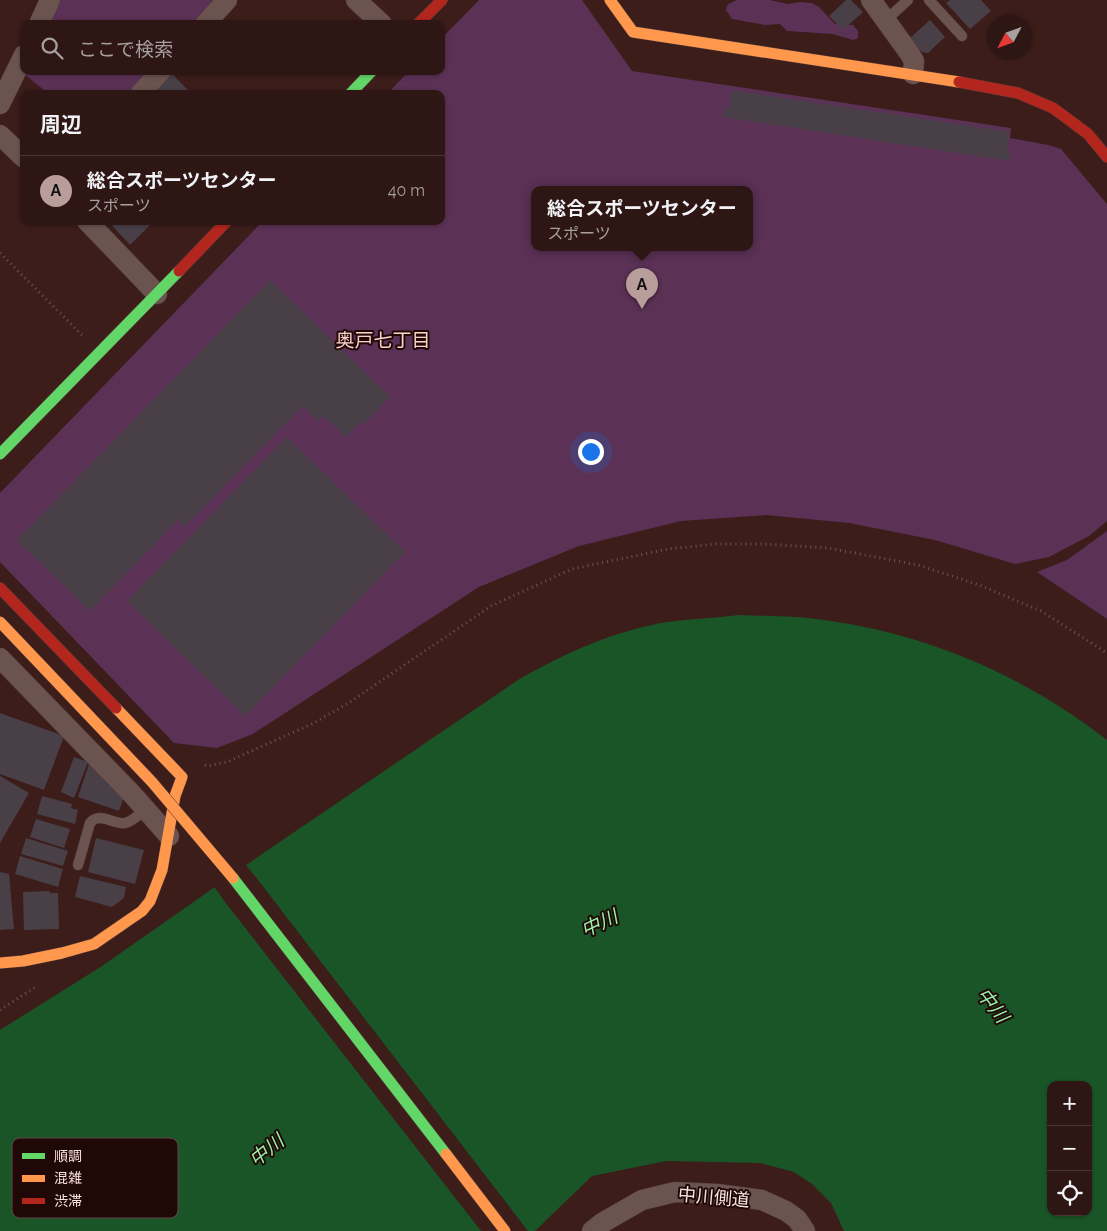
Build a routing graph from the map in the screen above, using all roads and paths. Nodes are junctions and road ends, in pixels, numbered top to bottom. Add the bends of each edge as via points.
1 (50, 0) edge
2 (227, 0) edge
3 (356, 0) edge
4 (442, 0) edge
5 (610, 0) edge
6 (870, 0) edge
7 (908, 0) edge
8 (929, 0) edge
9 (41, 20) edge
10 (209, 20) edge
11 (378, 20) edge
12 (422, 20) edge
13 (885, 21) junction
14 (962, 36) dead end
15 (20, 63) edge
16 (913, 74) junction
17 (157, 75) edge
18 (368, 75) edge
19 (144, 90) edge
20 (354, 90) edge
21 (0, 104) edge
22 (0, 135) edge
23 (20, 154) edge
24 (1107, 157) edge
25 (91, 225) edge
26 (223, 225) edge
27 (0, 253) edge
28 (157, 294) junction
29 (88, 341) dead end
30 (0, 454) edge
31 (0, 588) edge
32 (0, 622) edge
33 (1107, 653) edge
34 (0, 658) edge
35 (202, 763) dead end
36 (146, 810) junction
37 (169, 836) junction
38 (78, 865) dead end
39 (0, 963) edge
40 (505, 1231) edge
41 (592, 1231) edge
42 (805, 1231) edge

1 - 9 street
2 - 10 street
3 - 11 street
4 - 12 street
5 - 16 street via 633,32
6 - 13 street
7 - 13 lane
8 - 14 lane
13 - 16 street via 914,61
15 - 21 street
16 - 24 street via 1018,93 1053,108 1088,134
17 - 19 street
18 - 20 street
22 - 23 street
25 - 28 street
26 - 28 street
27 - 29 path
28 - 30 street
31 - 37 street via 182,777 174,796
32 - 40 street, bridge via 152,782 224,866
33 - 35 path via 1041,611 979,585 918,565 828,548 716,544 668,549 572,569 491,606 314,723 228,762 208,766
34 - 36 street
36 - 37 street
36 - 38 lane via 128,823 98,817 93,819
37 - 39 street via 162,870 150,901 142,911 94,944 23,961
41 - 42 street, 中川側道 via 642,1200 675,1192 762,1200 786,1210

